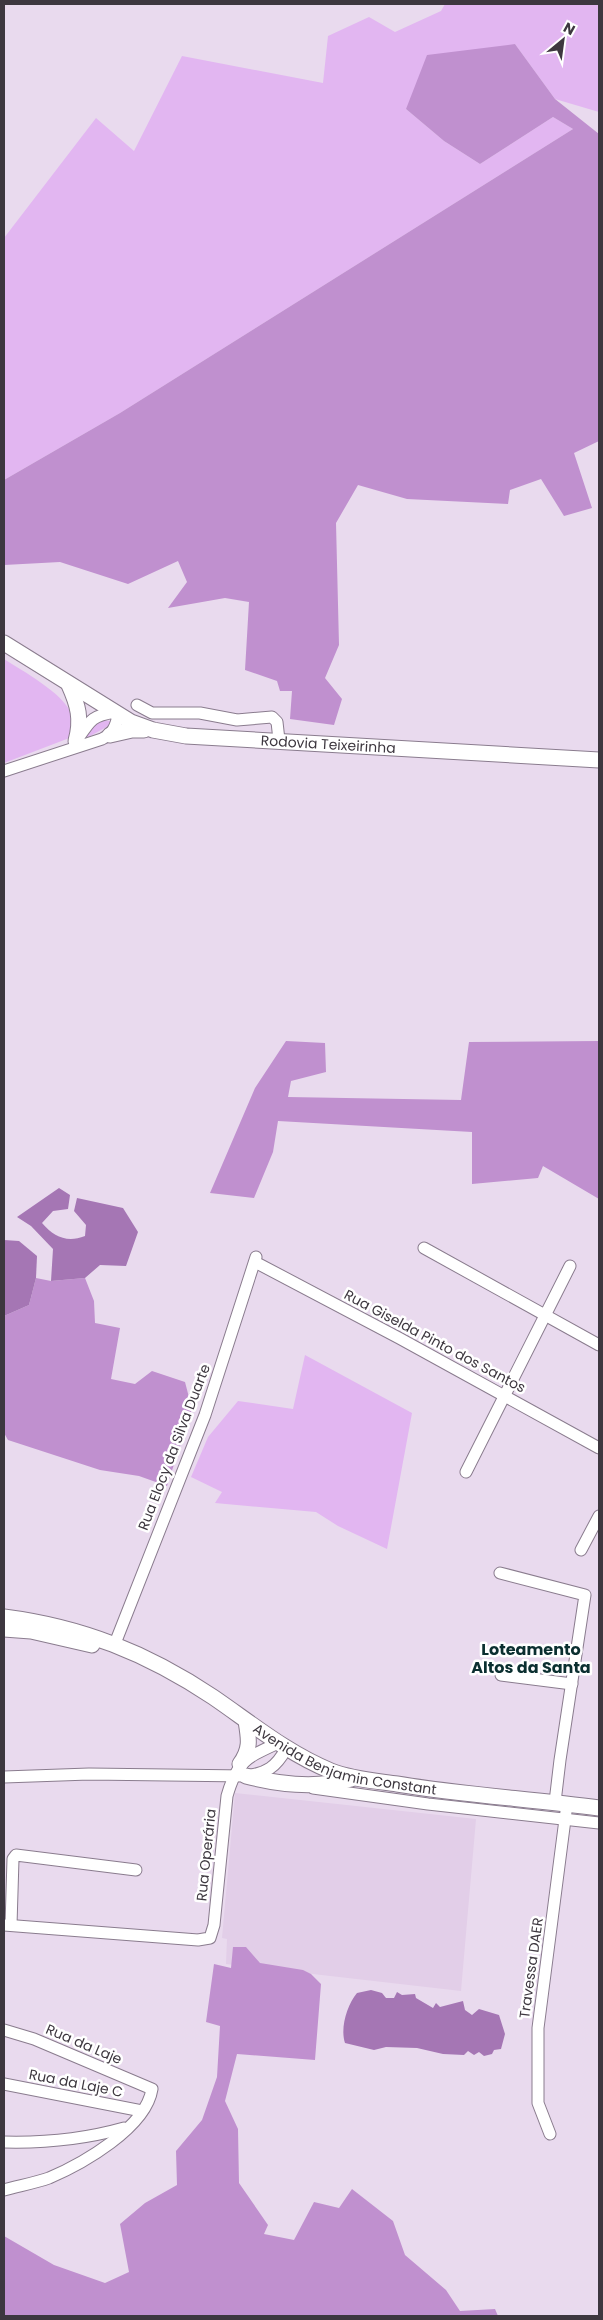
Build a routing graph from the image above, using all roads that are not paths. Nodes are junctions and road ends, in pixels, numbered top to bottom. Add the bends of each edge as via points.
1 (4, 643) edge
2 (69, 685) junction
3 (137, 706) dead end
4 (164, 713) junction
5 (116, 714) junction
6 (237, 720) junction
7 (155, 731) junction
8 (110, 735) junction
9 (239, 738) junction
10 (278, 740) junction
11 (73, 744) junction
12 (599, 760) edge
13 (4, 771) edge
14 (424, 1248) dead end
15 (255, 1259) joint
16 (570, 1266) dead end
17 (544, 1316) junction
18 (599, 1345) edge
19 (504, 1395) junction
20 (599, 1448) edge
21 (466, 1472) dead end
22 (599, 1516) edge
23 (581, 1550) dead end
24 (500, 1573) dead end
25 (4, 1617) edge
26 (4, 1629) edge
27 (114, 1646) junction
28 (501, 1675) dead end
29 (572, 1684) junction
30 (246, 1721) junction
31 (282, 1746) junction
32 (306, 1759) junction
33 (240, 1772) junction
34 (4, 1777) edge
35 (356, 1777) junction
36 (301, 1785) junction
37 (563, 1808) junction
38 (599, 1808) edge
39 (599, 1822) edge
40 (136, 1870) dead end
41 (7, 1925) edge
42 (4, 2030) edge
43 (4, 2084) edge
44 (142, 2111) junction
45 (128, 2127) junction
46 (550, 2134) dead end
47 (4, 2142) edge
48 (4, 2190) edge

1 - 2 main road, Rodovia Teixeirinha
2 - 5 main road, Rodovia Teixeirinha
2 - 11 main road via 80,717
3 - 4 street via 152,713
4 - 6 street via 200,713
4 - 7 street
5 - 7 main road, Rodovia Teixeirinha
5 - 8 street via 116,725
5 - 11 street via 91,719
6 - 9 street
6 - 10 street via 272,717 277,722
7 - 8 main road via 132,730
7 - 9 main road, Rodovia Teixeirinha
8 - 11 street via 85,745
9 - 10 main road, Rodovia Teixeirinha
10 - 12 main road, Rodovia Teixeirinha
11 - 13 street
14 - 17 street
15 - 19 street, Rua Giselda Pinto dos Santos
15 - 27 street, Rua Elocy da Silva Duarte via 205,1415
16 - 17 street
17 - 18 street
17 - 19 street
19 - 20 street, Rua Giselda Pinto dos Santos
19 - 21 street
22 - 23 street
24 - 29 street, Travessa DAER via 586,1595
25 - 27 main road, Avenida Benjamin Constant via 72,1630
26 - 27 main road, Avenida Benjamin Constant
27 - 30 main road, Avenida Benjamin Constant via 182,1677
28 - 29 street
29 - 37 street, Travessa DAER
30 - 31 main road, Avenida Benjamin Constant
30 - 33 main road via 249,1752
31 - 32 main road, Avenida Benjamin Constant
31 - 33 street
31 - 33 street via 277,1763 263,1774
32 - 35 main road, Avenida Benjamin Constant via 333,1772
32 - 36 main road via 308,1776
33 - 34 street
33 - 36 main road via 271,1782
33 - 41 street, Rua Operária via 227,1796 210,1938 198,1940
35 - 36 main road via 341,1782
35 - 37 main road, Avenida Benjamin Constant
36 - 37 street, Avenida Benjamin Constant via 428,1804
37 - 38 main road, Avenida Benjamin Constant
37 - 39 street, Avenida Benjamin Constant
37 - 46 street, Travessa DAER via 538,2028 538,2103
40 - 41 street via 16,1854
42 - 44 street, Rua da Laje via 34,2039 152,2089
43 - 44 street, Rua da Laje C
44 - 45 street
45 - 47 street via 100,2135
45 - 48 street via 109,2144 76,2164 47,2178

